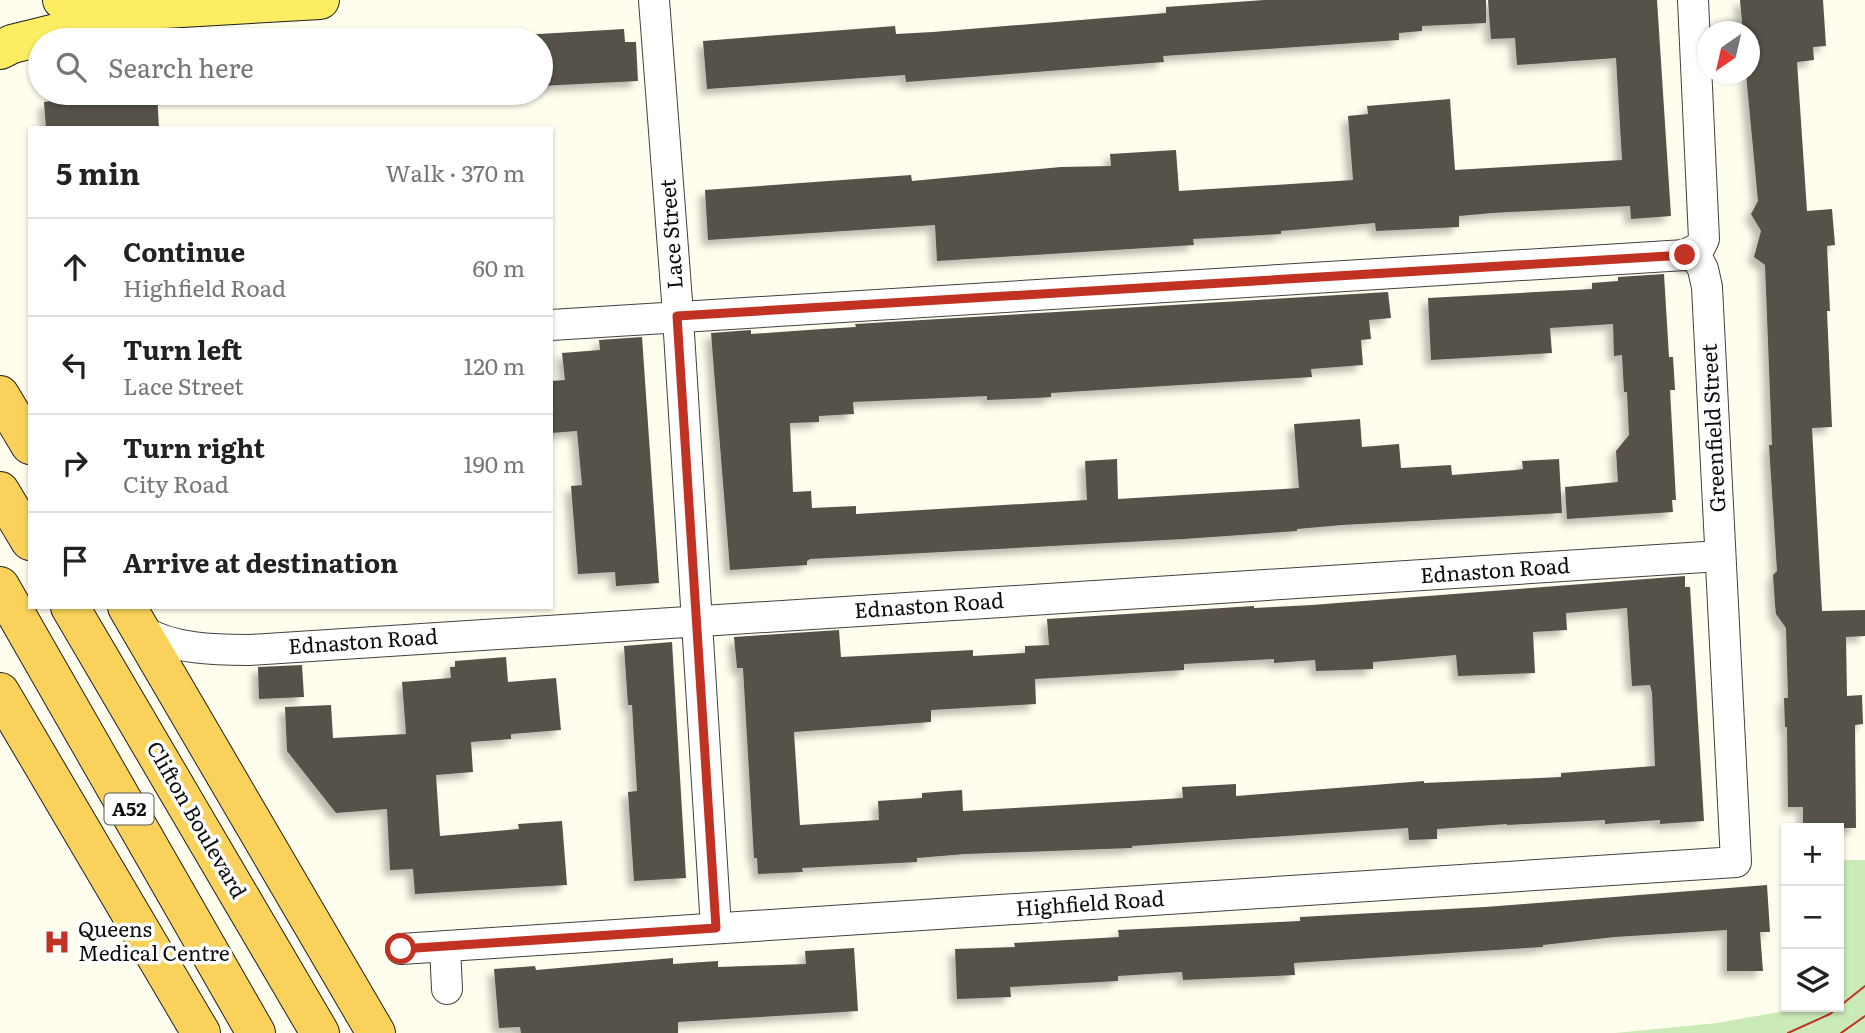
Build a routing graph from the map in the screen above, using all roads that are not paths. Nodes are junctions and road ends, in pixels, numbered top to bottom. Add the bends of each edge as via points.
1 (62, 0) edge
2 (320, 0) edge
3 (654, 0) edge
4 (1693, 0) edge
5 (147, 10) junction
6 (76, 28) edge
7 (28, 40) edge
8 (0, 50) edge
9 (1694, 252) junction
10 (677, 316) junction
11 (553, 325) edge
12 (0, 396) edge
13 (28, 442) edge
14 (0, 491) edge
15 (28, 538) edge
16 (1720, 556) junction
17 (0, 586) edge
18 (71, 609) edge
19 (134, 619) edge
20 (697, 621) junction
21 (0, 692) edge
22 (1736, 862) joint
23 (716, 928) junction
24 (445, 946) junction
25 (401, 949) dead end
26 (447, 989) dead end
27 (201, 1033) edge
28 (256, 1033) edge
29 (320, 1033) edge
30 (376, 1033) edge

1 - 5 main road
2 - 5 main road
3 - 10 street, Lace Street
4 - 9 street via 1704,239
5 - 6 main road
7 - 8 main road
9 - 10 street
9 - 16 street, Greenfield Street via 1707,287
10 - 11 street
10 - 20 street, Lace Street
12 - 13 highway
14 - 15 highway
16 - 20 street, Ednaston Road
16 - 22 street, Greenfield Street
17 - 28 highway, A52
18 - 29 highway, Clifton Boulevard / A52
19 - 20 street, Ednaston Road via 164,641 249,650
19 - 30 highway
20 - 23 street, Lace Street
21 - 27 highway
22 - 23 street, Highfield Road
23 - 24 street, Highfield Road
24 - 25 street, Highfield Road
24 - 26 street

